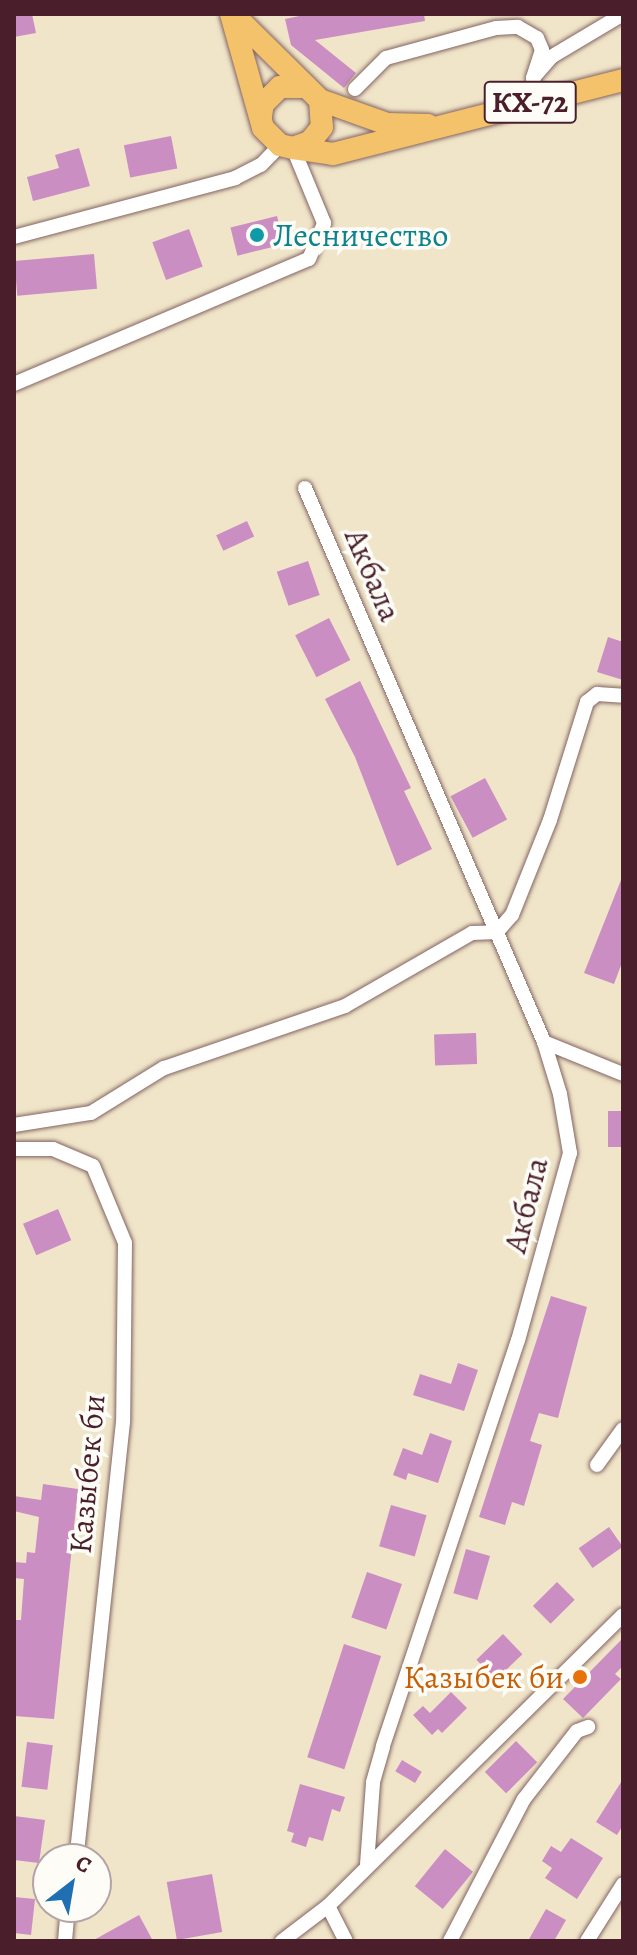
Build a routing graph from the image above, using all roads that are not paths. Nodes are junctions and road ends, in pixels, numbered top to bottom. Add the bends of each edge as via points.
1 (232, 14) edge
2 (623, 14) edge
3 (533, 78) junction
4 (623, 80) edge
5 (355, 89) dead end
6 (312, 94) junction
7 (536, 101) junction
8 (261, 116) junction
9 (438, 125) junction
10 (286, 146) junction
11 (14, 237) edge
12 (14, 384) edge
13 (305, 488) dead end
14 (623, 696) edge
15 (497, 932) junction
16 (544, 1042) junction
17 (623, 1074) edge
18 (14, 1125) edge
19 (21, 1149) edge
20 (623, 1429) edge
21 (597, 1465) dead end
22 (623, 1615) edge
23 (588, 1727) dead end
24 (78, 1843) edge
25 (367, 1865) junction
26 (623, 1884) edge
27 (328, 1906) junction
28 (282, 1941) edge
29 (346, 1941) edge
30 (450, 1941) edge
31 (587, 1941) edge

1 - 6 main road, КХ-72
1 - 8 main road, КХ-72
2 - 3 street via 551,57
3 - 5 street via 542,50 537,38 518,27 496,28 386,58
3 - 7 street
4 - 7 main road, КХ-72
6 - 8 main road via 292,85 270,94
6 - 9 main road, КХ-72 via 387,124
6 - 10 main road via 324,118 317,136
7 - 9 main road, КХ-72
8 - 10 main road, КХ-72 via 270,138
9 - 10 main road, КХ-72 via 399,141 333,154
10 - 11 street via 235,178
10 - 12 street via 324,223 309,259
13 - 15 street, Акбала
14 - 15 street via 597,694 587,702 512,915
15 - 16 street, Акбала
15 - 18 street via 472,933 345,1006 164,1068 91,1113
16 - 17 street
16 - 25 street, Акбала via 570,1153 500,1397 383,1747 373,1783
19 - 24 street, Казыбек би via 53,1149 93,1166 125,1243 123,1422
20 - 21 street
22 - 25 street
23 - 30 street via 577,1731 524,1799
25 - 27 street
26 - 31 street
27 - 28 street
27 - 29 street

